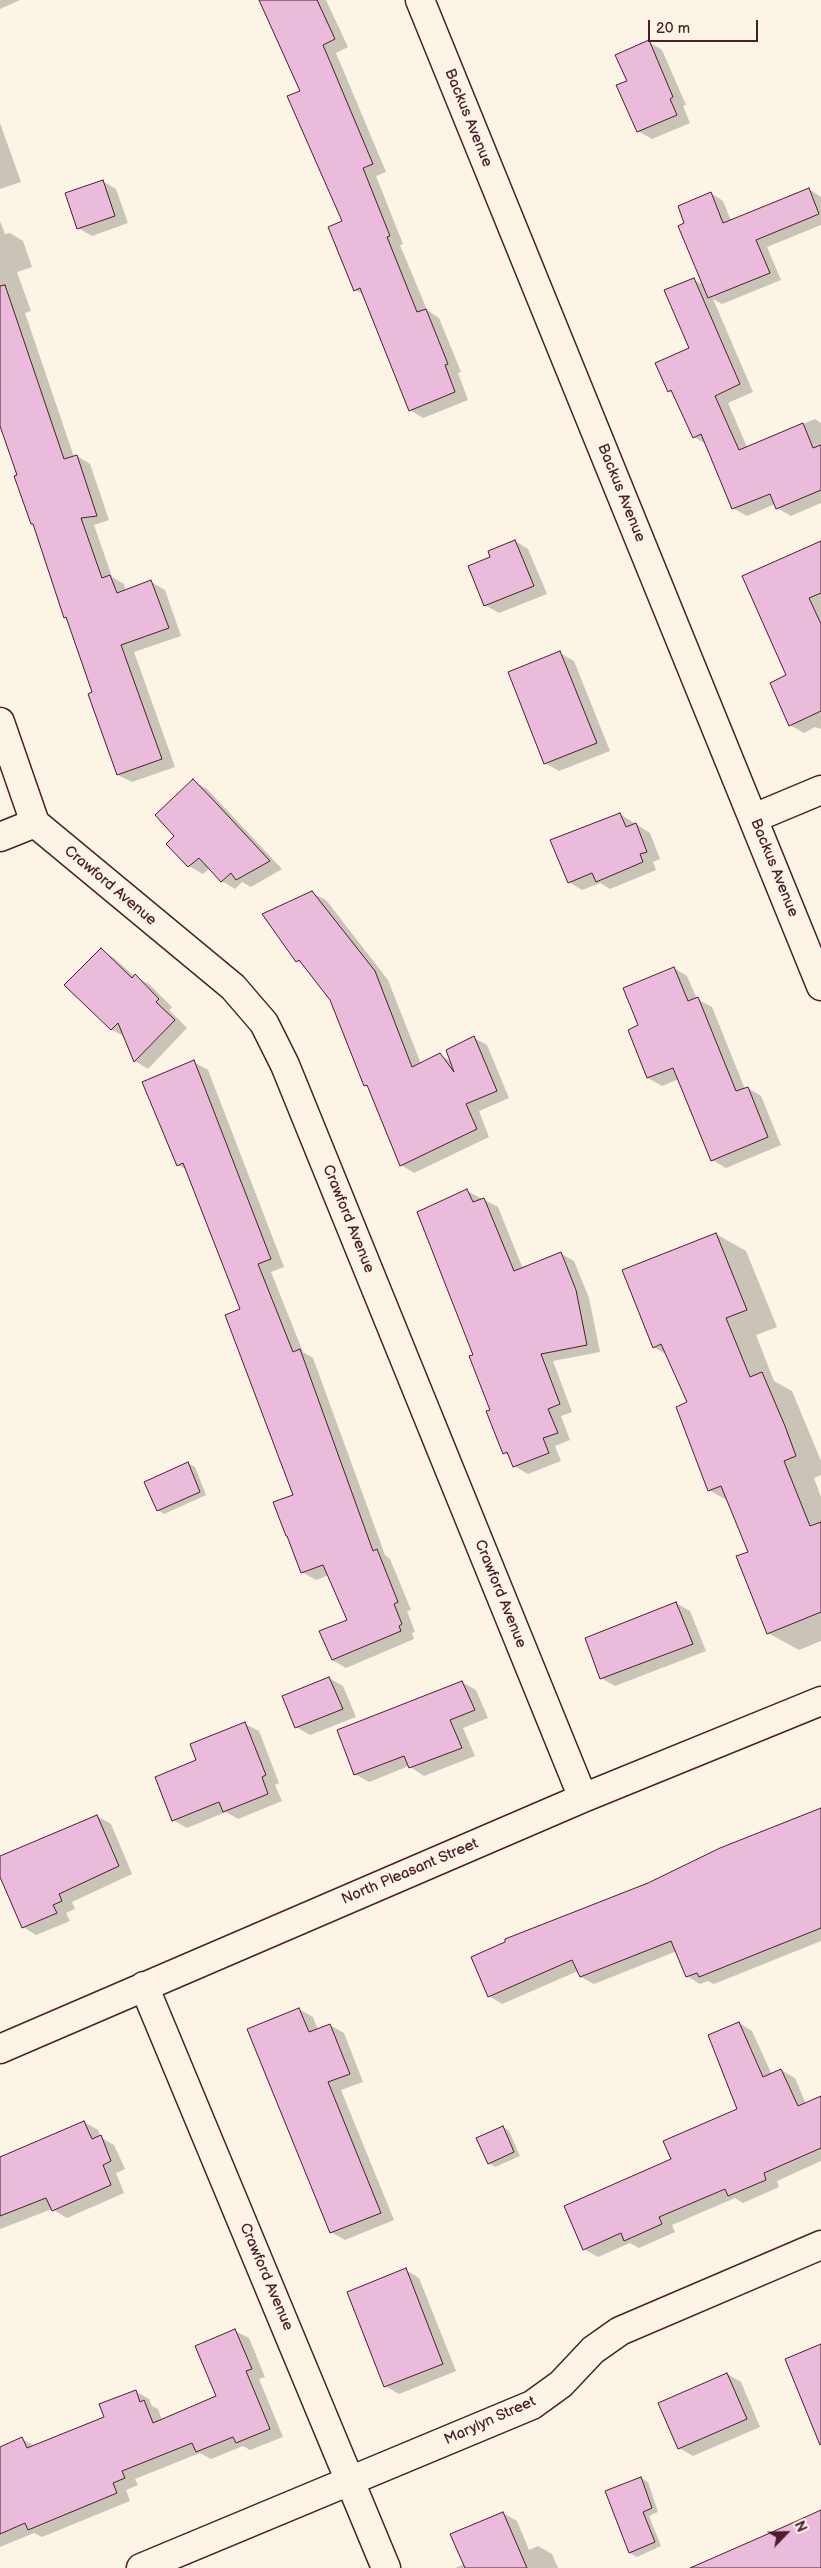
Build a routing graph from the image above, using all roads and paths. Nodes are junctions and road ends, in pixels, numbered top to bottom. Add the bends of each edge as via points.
1 (420, 0) edge
2 (0, 722) edge
3 (821, 790) edge
4 (754, 818) junction
5 (35, 823) junction
6 (0, 837) edge
7 (821, 986) edge
8 (821, 1701) edge
9 (583, 1798) junction
10 (144, 1986) junction
11 (0, 2049) edge
12 (821, 2245) edge
13 (352, 2480) junction
14 (141, 2568) edge
15 (386, 2568) edge

1 - 4 street, Backus Avenue
2 - 5 street
3 - 4 street
4 - 7 street, Backus Avenue
5 - 6 street
5 - 9 street, Crawford Avenue via 233,987 264,1023 285,1064
8 - 9 street, North Pleasant Street
9 - 10 street, North Pleasant Street
10 - 11 street, North Pleasant Street
10 - 13 street, Crawford Avenue
12 - 13 street, Marylyn Street via 620,2331 593,2350 561,2384 532,2405
13 - 14 street, Marylyn Street
13 - 15 street, Crawford Avenue

